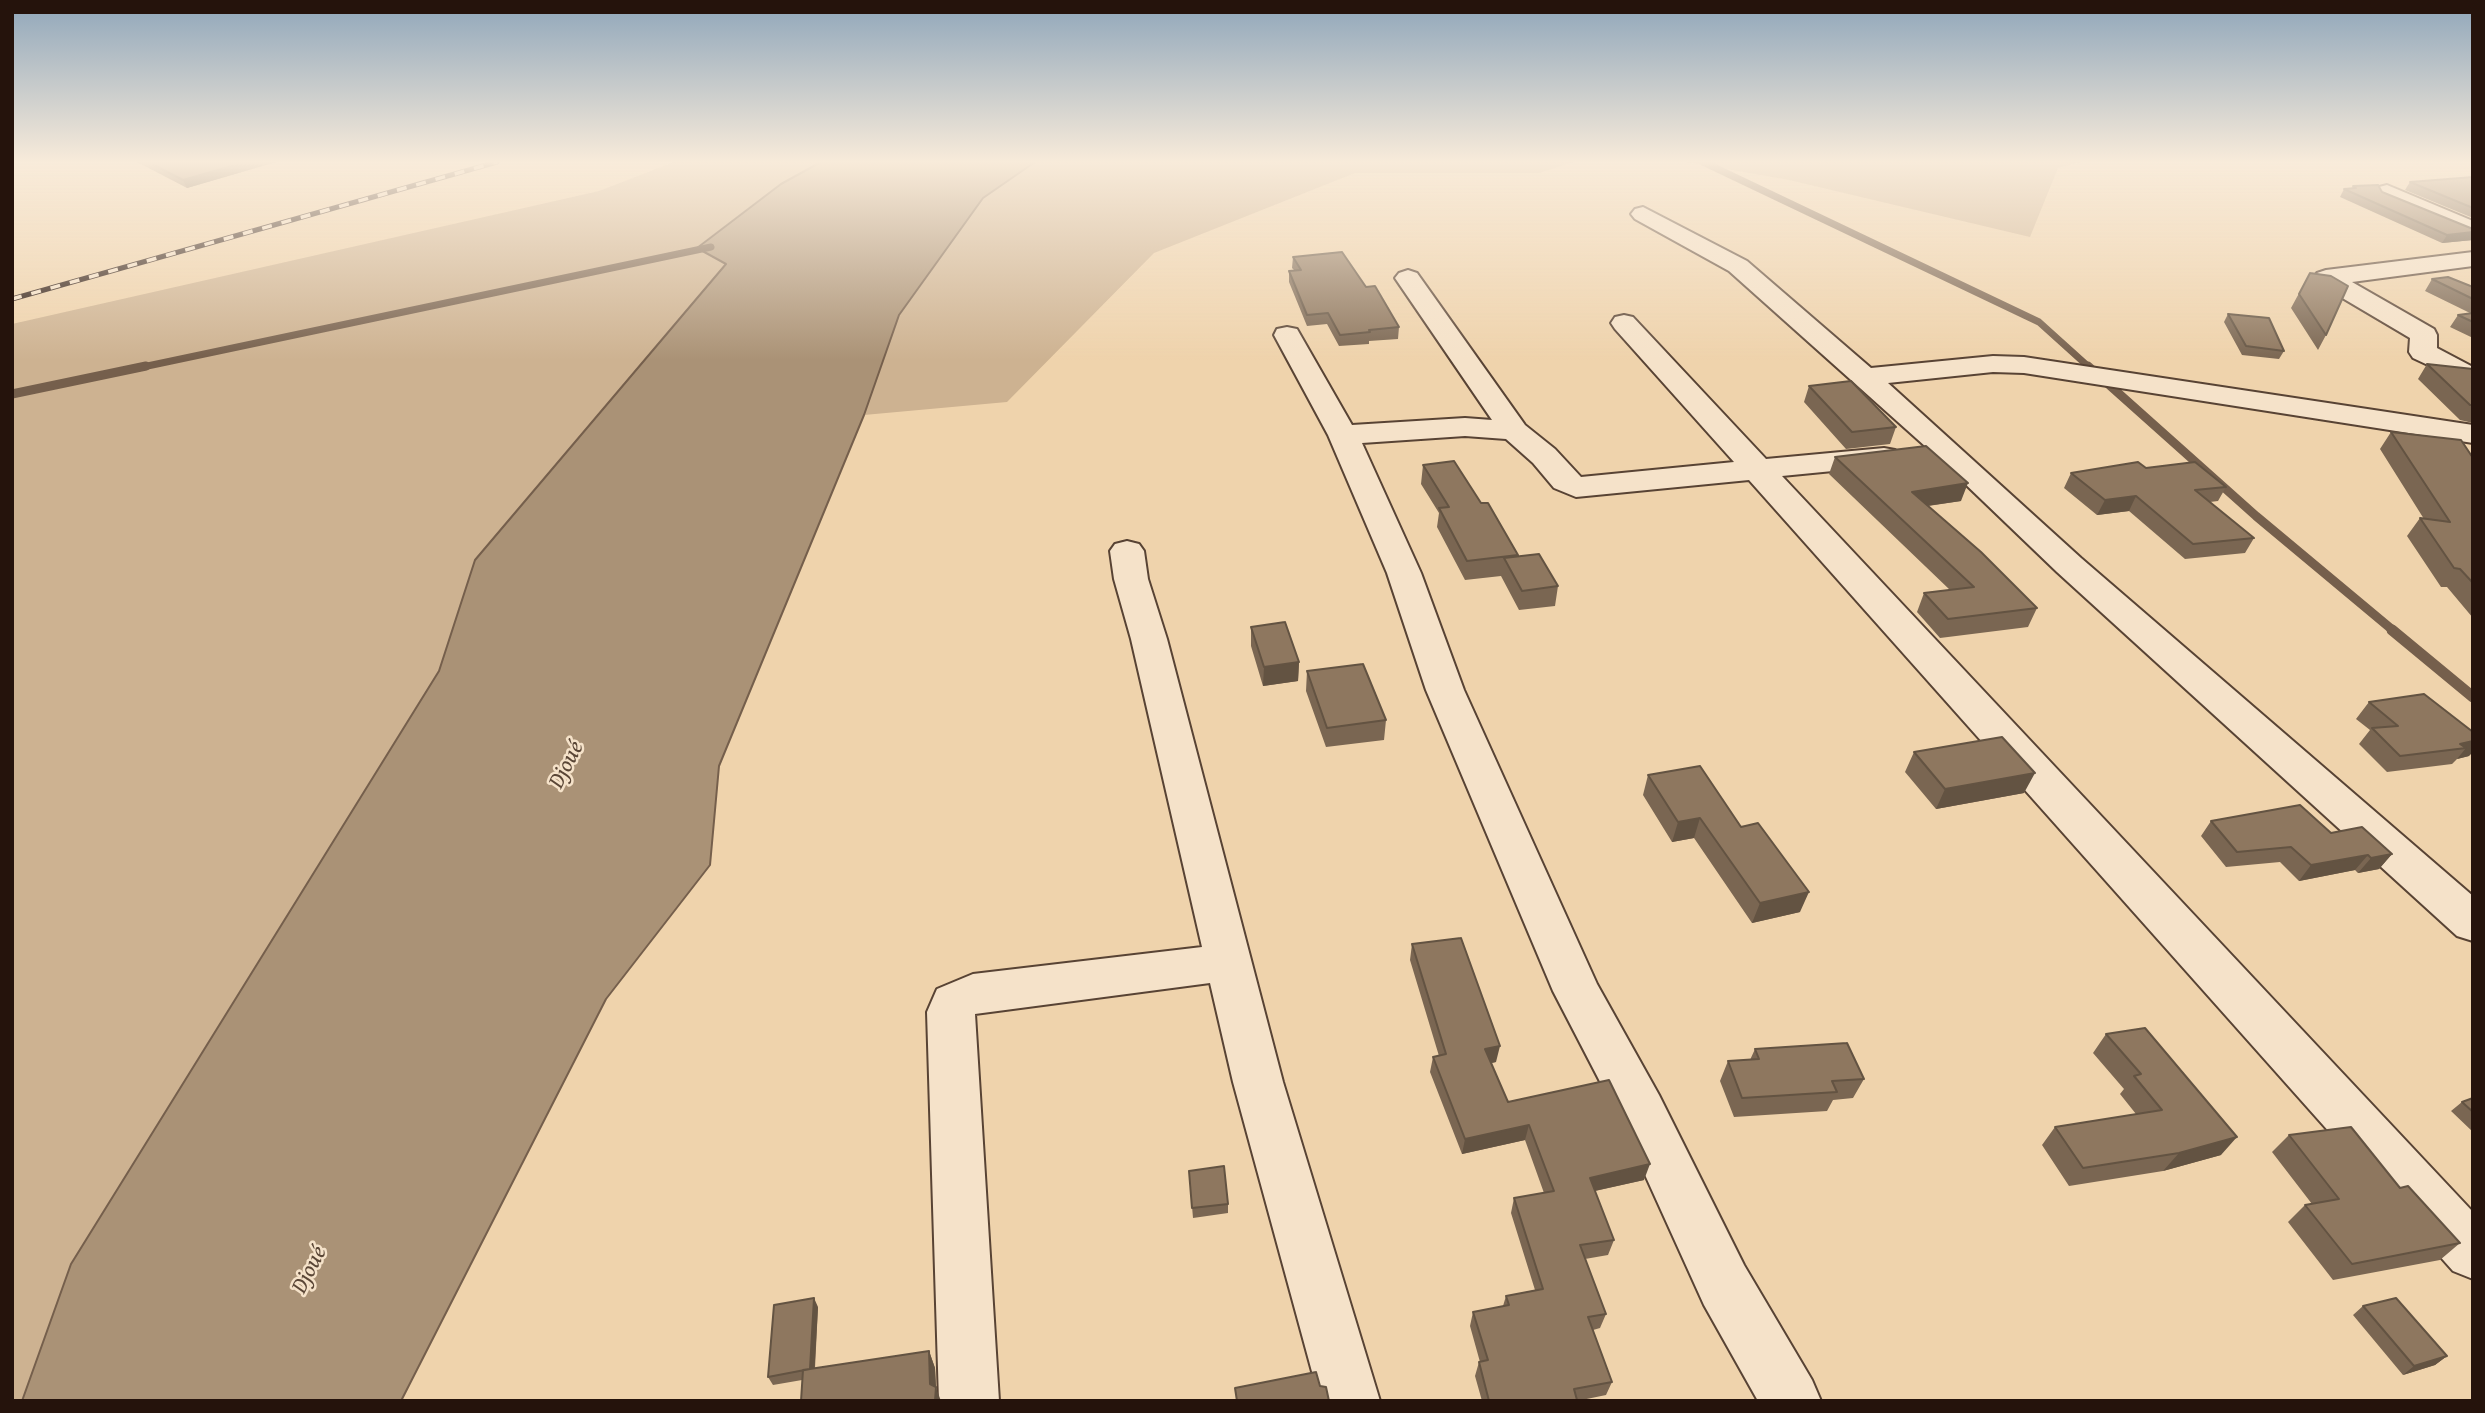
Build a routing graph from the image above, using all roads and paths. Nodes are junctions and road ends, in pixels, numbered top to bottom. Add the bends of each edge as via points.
1 (1669, 228) edge
2 (2473, 258) edge
3 (2418, 267) junction
4 (1408, 278) dead end
5 (2462, 287) edge
6 (1623, 323) dead end
7 (1287, 335) dead end
8 (1864, 377) junction
9 (2473, 378) edge
10 (1514, 431) junction
11 (2473, 434) edge
12 (1343, 435) junction
13 (1946, 449) junction
14 (1758, 470) junction
15 (1127, 551) dead end
16 (2473, 923) edge
17 (1229, 962) junction
18 (2473, 1252) edge
19 (969, 1401) edge
20 (1350, 1401) edge
21 (1791, 1401) edge

1 - 8 street via 1738,265
2 - 3 street
3 - 5 street
3 - 9 street via 2326,278 2424,335 2423,352
4 - 10 street
6 - 14 street
7 - 12 street
8 - 11 street via 2024,365
8 - 13 street
10 - 12 street via 1465,427
10 - 14 street via 1576,487
12 - 21 street via 1404,573 1444,690 1577,991 1641,1111 1724,1285
13 - 14 street
13 - 16 street via 2069,565
14 - 18 street
15 - 17 street via 1130,579
17 - 19 street via 973,994 954,1003
17 - 20 street via 1258,1082

